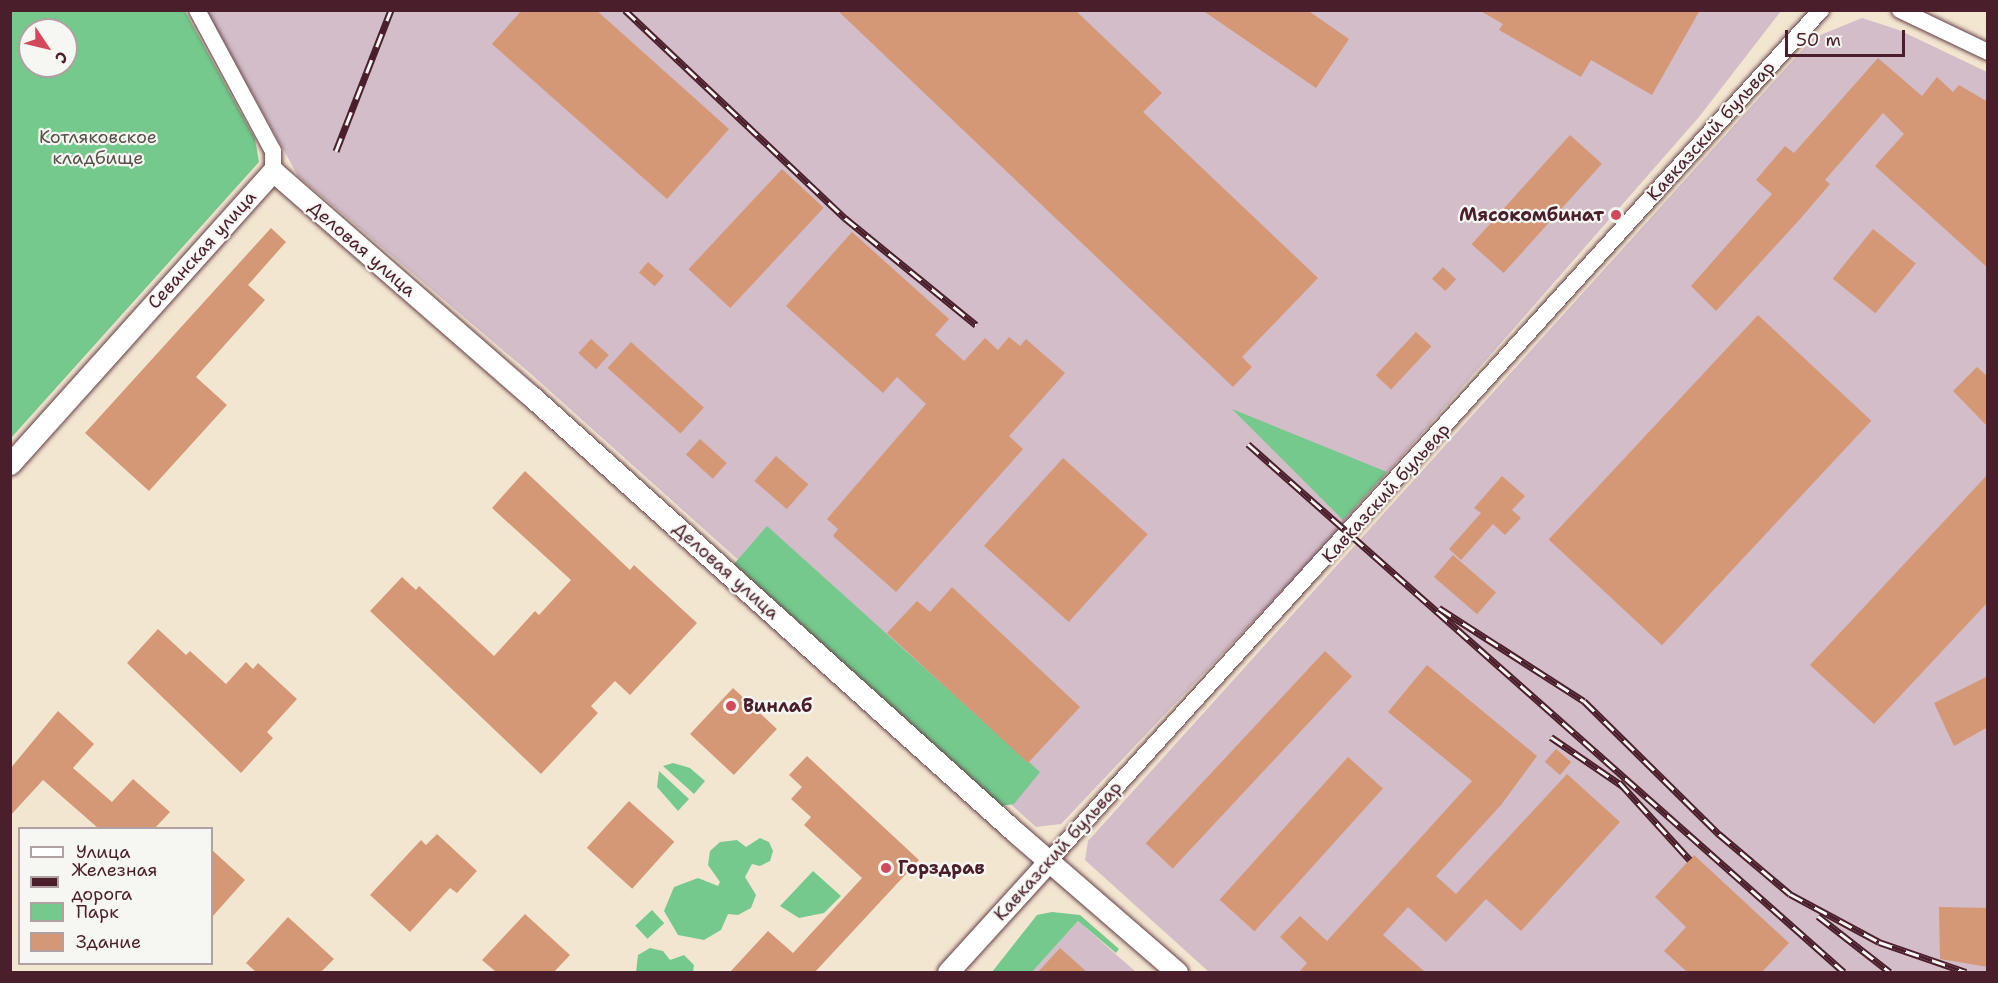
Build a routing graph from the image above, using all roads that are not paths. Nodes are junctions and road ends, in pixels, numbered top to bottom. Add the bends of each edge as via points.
1 (197, 10) edge
2 (1821, 10) edge
3 (1900, 10) edge
4 (1988, 52) edge
5 (273, 171) junction
6 (10, 464) edge
7 (1049, 861) junction
8 (948, 972) edge
9 (1177, 972) edge

1 - 5 street via 273,151
2 - 7 street, Кавказский бульвар
3 - 4 street
5 - 6 street, Севанская улица
5 - 7 street, Деловая улица via 641,493
7 - 8 street, Кавказский бульвар
7 - 9 street, Деловая улица

